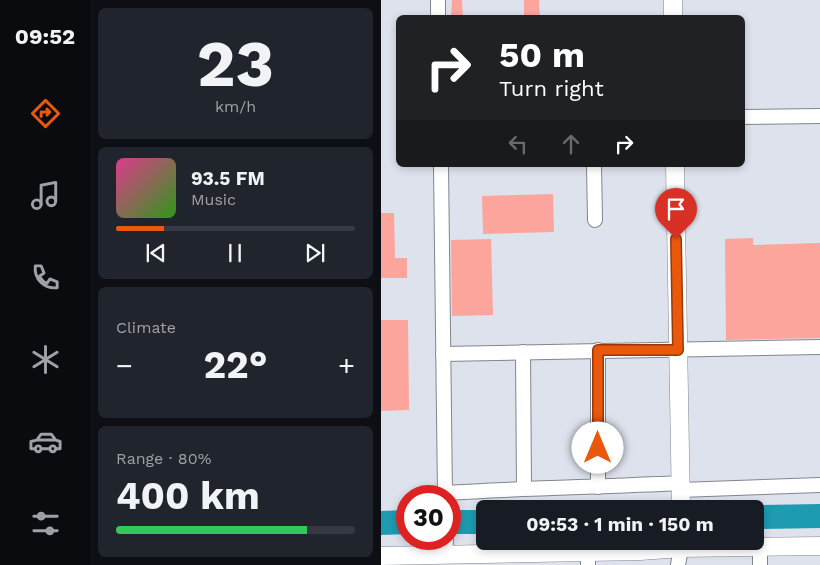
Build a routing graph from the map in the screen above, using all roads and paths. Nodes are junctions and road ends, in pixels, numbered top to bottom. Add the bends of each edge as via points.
1 (438, 0) edge
2 (673, 0) edge
3 (438, 15) edge
4 (673, 15) edge
5 (820, 116) edge
6 (745, 117) edge
7 (441, 167) edge
8 (594, 167) edge
9 (675, 167) edge
10 (595, 220) dead end
11 (820, 347) edge
12 (598, 350) junction
13 (678, 350) junction
14 (523, 352) junction
15 (443, 354) junction
16 (445, 485) edge
17 (820, 485) edge
18 (524, 488) junction
19 (599, 488) junction
20 (461, 493) edge
21 (681, 494) edge
22 (820, 546) edge
23 (764, 547) edge
24 (461, 549) edge
25 (428, 550) edge
26 (700, 550) edge
27 (760, 550) edge
28 (680, 551) edge
29 (388, 559) edge
30 (510, 559) edge
31 (588, 559) edge
32 (760, 565) edge

1 - 3 street
2 - 4 street
5 - 6 street
7 - 15 street
8 - 10 street
9 - 13 street
11 - 13 street
12 - 13 street
12 - 14 street
12 - 19 street
13 - 21 street
14 - 15 street
14 - 18 street
15 - 16 street
17 - 21 street
18 - 19 street
18 - 20 street
19 - 21 street
22 - 23 street
24 - 30 street
25 - 29 street
26 - 28 street
27 - 32 street
28 - 31 street
30 - 31 street

